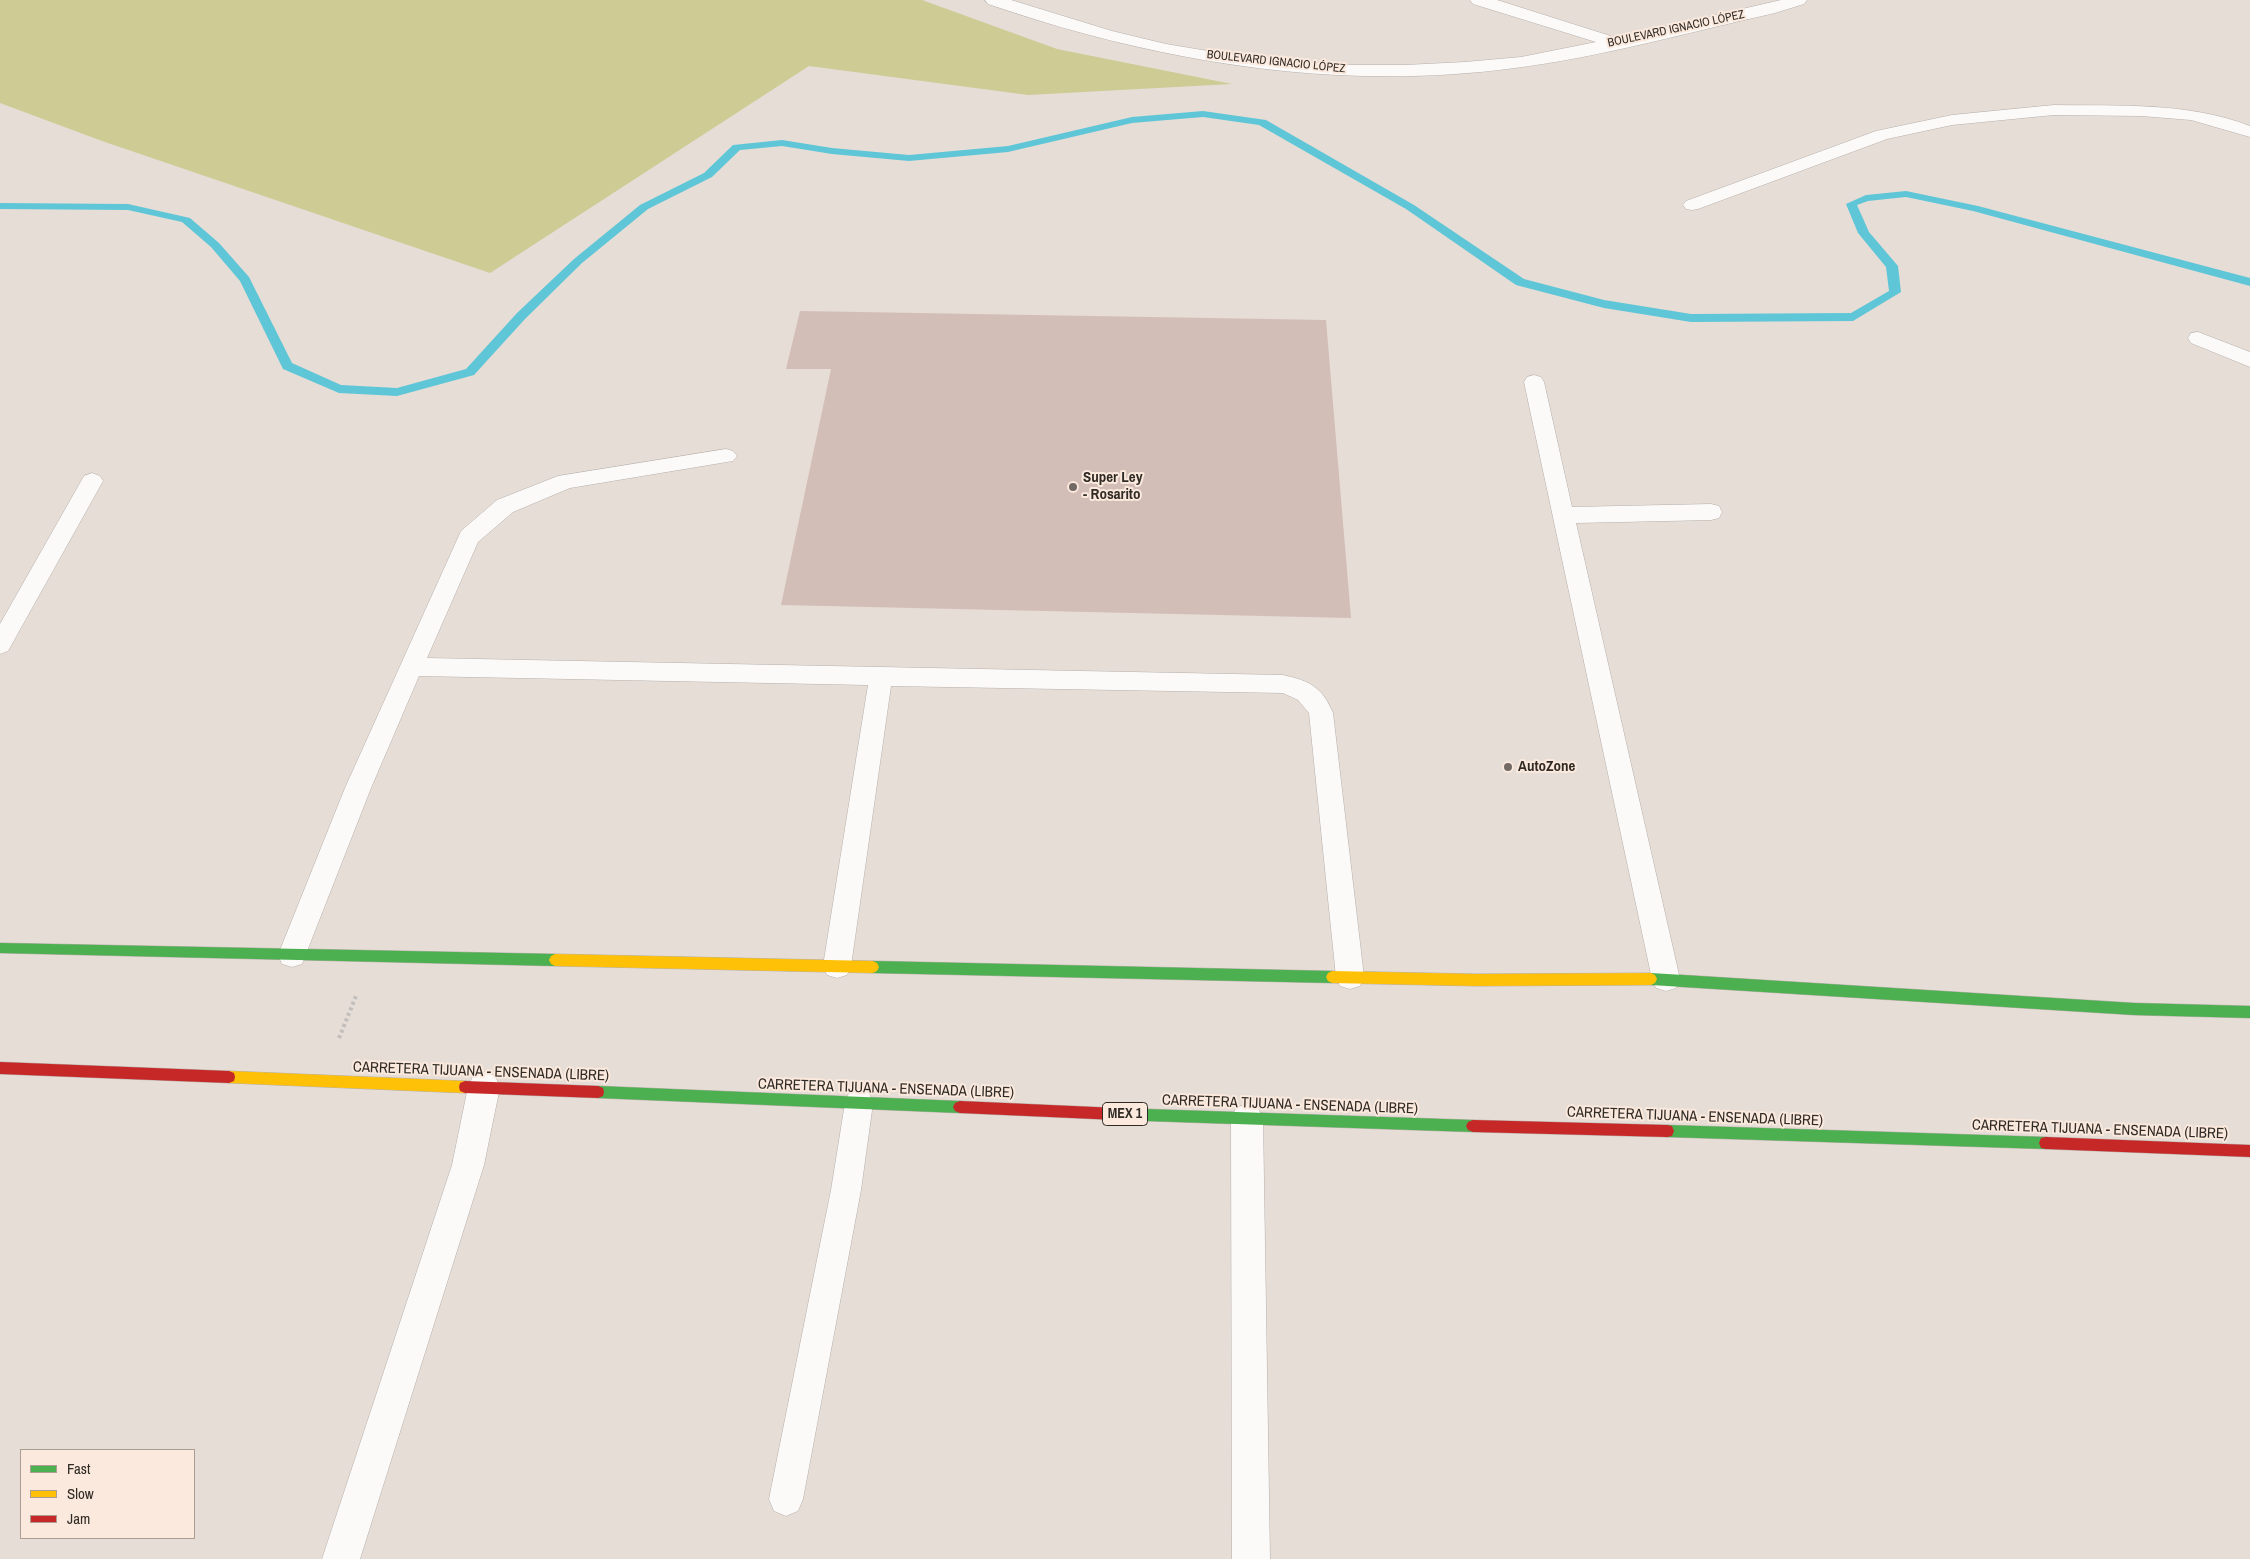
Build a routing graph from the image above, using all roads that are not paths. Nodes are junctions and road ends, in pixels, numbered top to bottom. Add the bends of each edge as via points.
1 (1479, 0) edge
2 (1798, 0) edge
3 (1007, 2) edge
4 (1614, 42) junction
5 (2250, 132) edge
6 (1692, 205) dead end
7 (2198, 338) dead end
8 (2250, 360) edge
9 (1534, 382) dead end
10 (726, 456) dead end
11 (92, 481) dead end
12 (1711, 512) dead end
13 (1564, 515) junction
14 (0, 645) edge
15 (411, 667) junction
16 (881, 676) junction
17 (0, 948) edge
18 (292, 955) junction
19 (837, 966) junction
20 (1350, 977) junction
21 (1666, 979) junction
22 (2250, 1012) edge
23 (0, 1068) edge
24 (484, 1087) junction
25 (859, 1103) junction
26 (1246, 1120) junction
27 (2250, 1151) edge
28 (786, 1499) dead end
29 (341, 1559) edge
30 (1251, 1559) edge

1 - 4 street
2 - 4 street, BOULEVARD IGNACIO LÓPEZ via 1775,8
3 - 4 street, BOULEVARD IGNACIO LÓPEZ via 1068,25 1143,43 1217,57 1322,69 1420,71 1519,62
5 - 6 lane via 2191,115 2141,111 2054,110 1952,120 1882,135
7 - 8 lane
9 - 13 lane
10 - 15 lane via 566,481 505,506 469,537
11 - 14 lane
12 - 13 lane
13 - 21 lane
15 - 16 lane
15 - 18 lane via 358,788
16 - 19 lane
16 - 20 lane via 1283,684 1308,692 1321,713
17 - 18 highway
18 - 19 highway
19 - 20 highway
20 - 21 highway
21 - 22 highway via 2134,1009
23 - 24 highway, CARRETERA TIJUANA - ENSENADA (LIBRE) / MEX 1
24 - 25 highway, CARRETERA TIJUANA - ENSENADA (LIBRE) / MEX 1
24 - 29 street via 468,1165
25 - 26 highway, CARRETERA TIJUANA - ENSENADA (LIBRE) / MEX 1
25 - 28 lane via 846,1190
26 - 27 highway, CARRETERA TIJUANA - ENSENADA (LIBRE) / MEX 1
26 - 30 street

